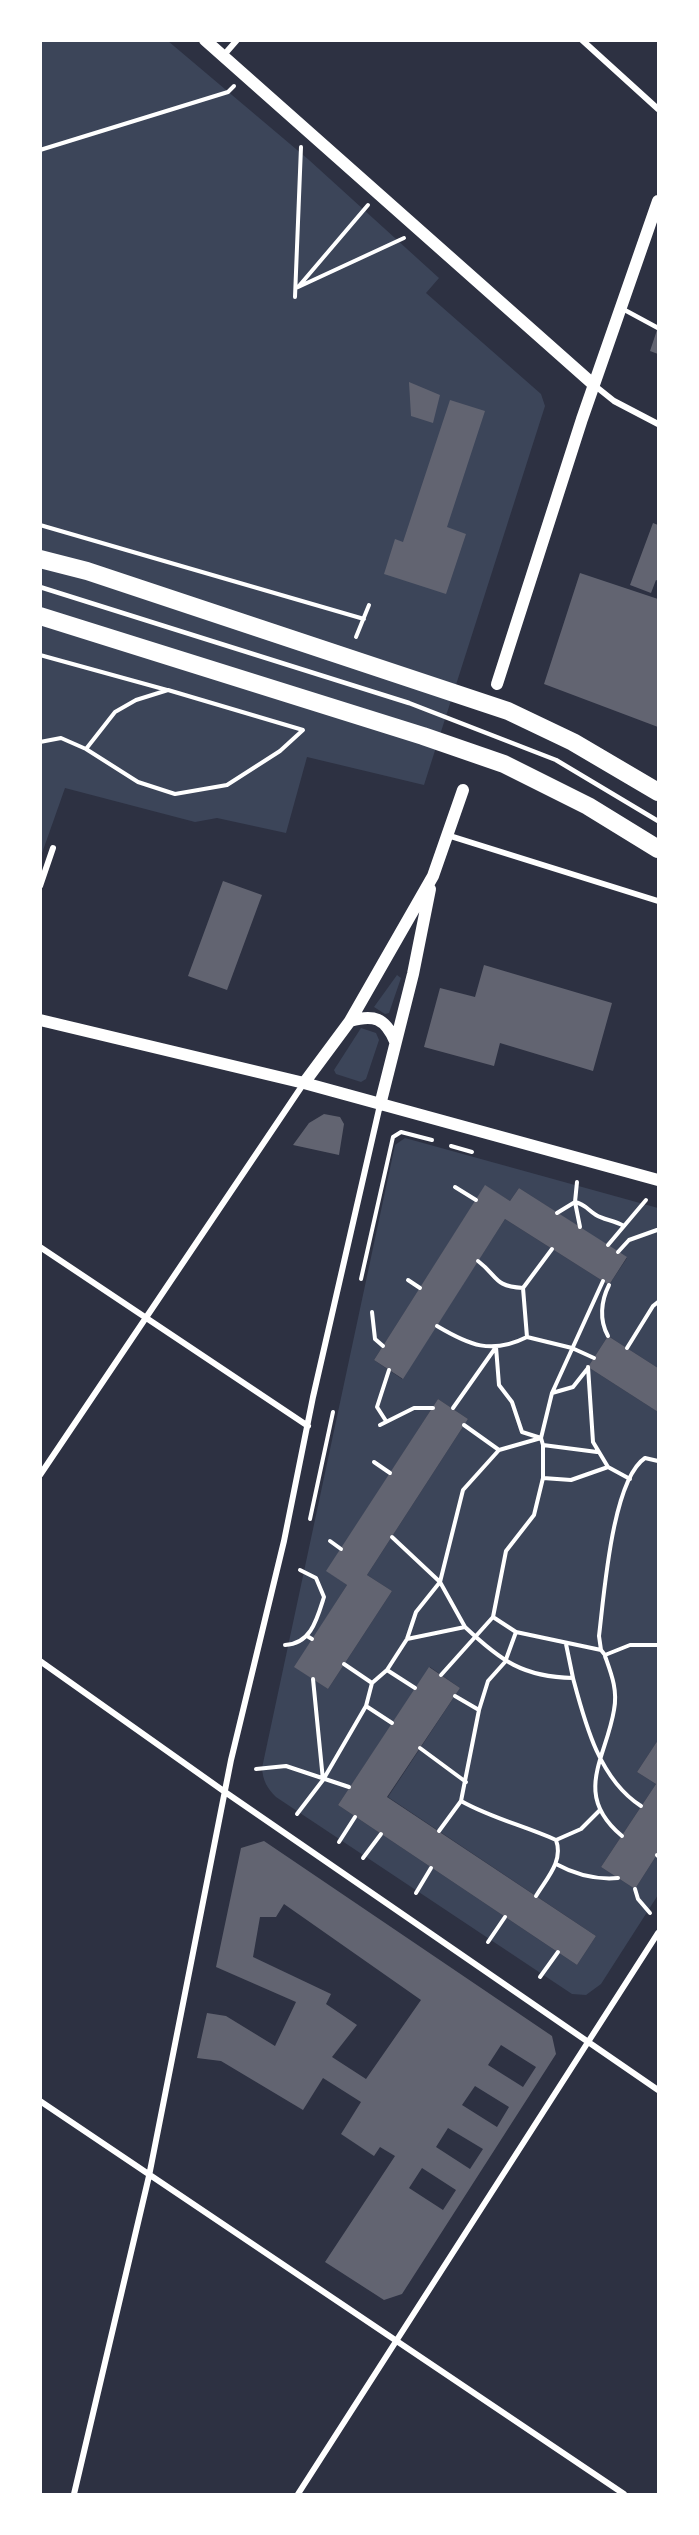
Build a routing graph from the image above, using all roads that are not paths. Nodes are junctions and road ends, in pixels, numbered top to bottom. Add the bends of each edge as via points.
1 (205, 40) edge
2 (237, 40) edge
3 (582, 40) edge
4 (223, 56) junction
5 (658, 109) edge
6 (658, 201) edge
7 (621, 308) junction
8 (658, 328) edge
9 (594, 385) junction
10 (658, 423) edge
11 (40, 559) edge
12 (40, 587) edge
13 (40, 616) edge
14 (497, 684) dead end
15 (463, 790) dead end
16 (658, 792) edge
17 (658, 821) edge
18 (447, 835) junction
19 (53, 848) dead end
20 (658, 849) edge
21 (433, 876) junction
22 (40, 886) edge
23 (658, 901) edge
24 (40, 1020) edge
25 (350, 1021) junction
26 (395, 1041) junction
27 (303, 1083) junction
28 (380, 1105) junction
29 (658, 1180) edge
30 (40, 1247) edge
31 (147, 1318) junction
32 (308, 1426) junction
33 (40, 1475) edge
34 (40, 1661) edge
35 (225, 1792) junction
36 (658, 1933) edge
37 (589, 2043) junction
38 (658, 2090) edge
39 (40, 2101) edge
40 (150, 2176) junction
41 (396, 2342) junction
42 (74, 2494) edge
43 (298, 2494) edge
44 (624, 2494) edge

1 - 4 main road
2 - 4 street
3 - 5 street
4 - 9 main road
6 - 7 main road
7 - 8 lane
7 - 9 main road
9 - 10 street via 614,401
9 - 14 main road
11 - 16 highway via 87,571 508,711 573,742
12 - 17 lane via 419,707 556,760
13 - 20 highway via 504,764 588,806
15 - 18 main road
18 - 21 main road
18 - 23 street
19 - 22 street
21 - 25 main road
21 - 26 main road
24 - 27 main road
25 - 26 main road via 365,1016 379,1019 390,1028
25 - 27 main road
26 - 28 main road
27 - 28 main road
27 - 31 street
28 - 29 main road
28 - 32 street
30 - 31 street
31 - 32 street
31 - 33 street
32 - 35 street
34 - 35 street
35 - 37 street
35 - 40 street
36 - 37 street
37 - 38 street
37 - 41 street
39 - 40 street
40 - 41 street
40 - 42 street
41 - 43 street
41 - 44 street

